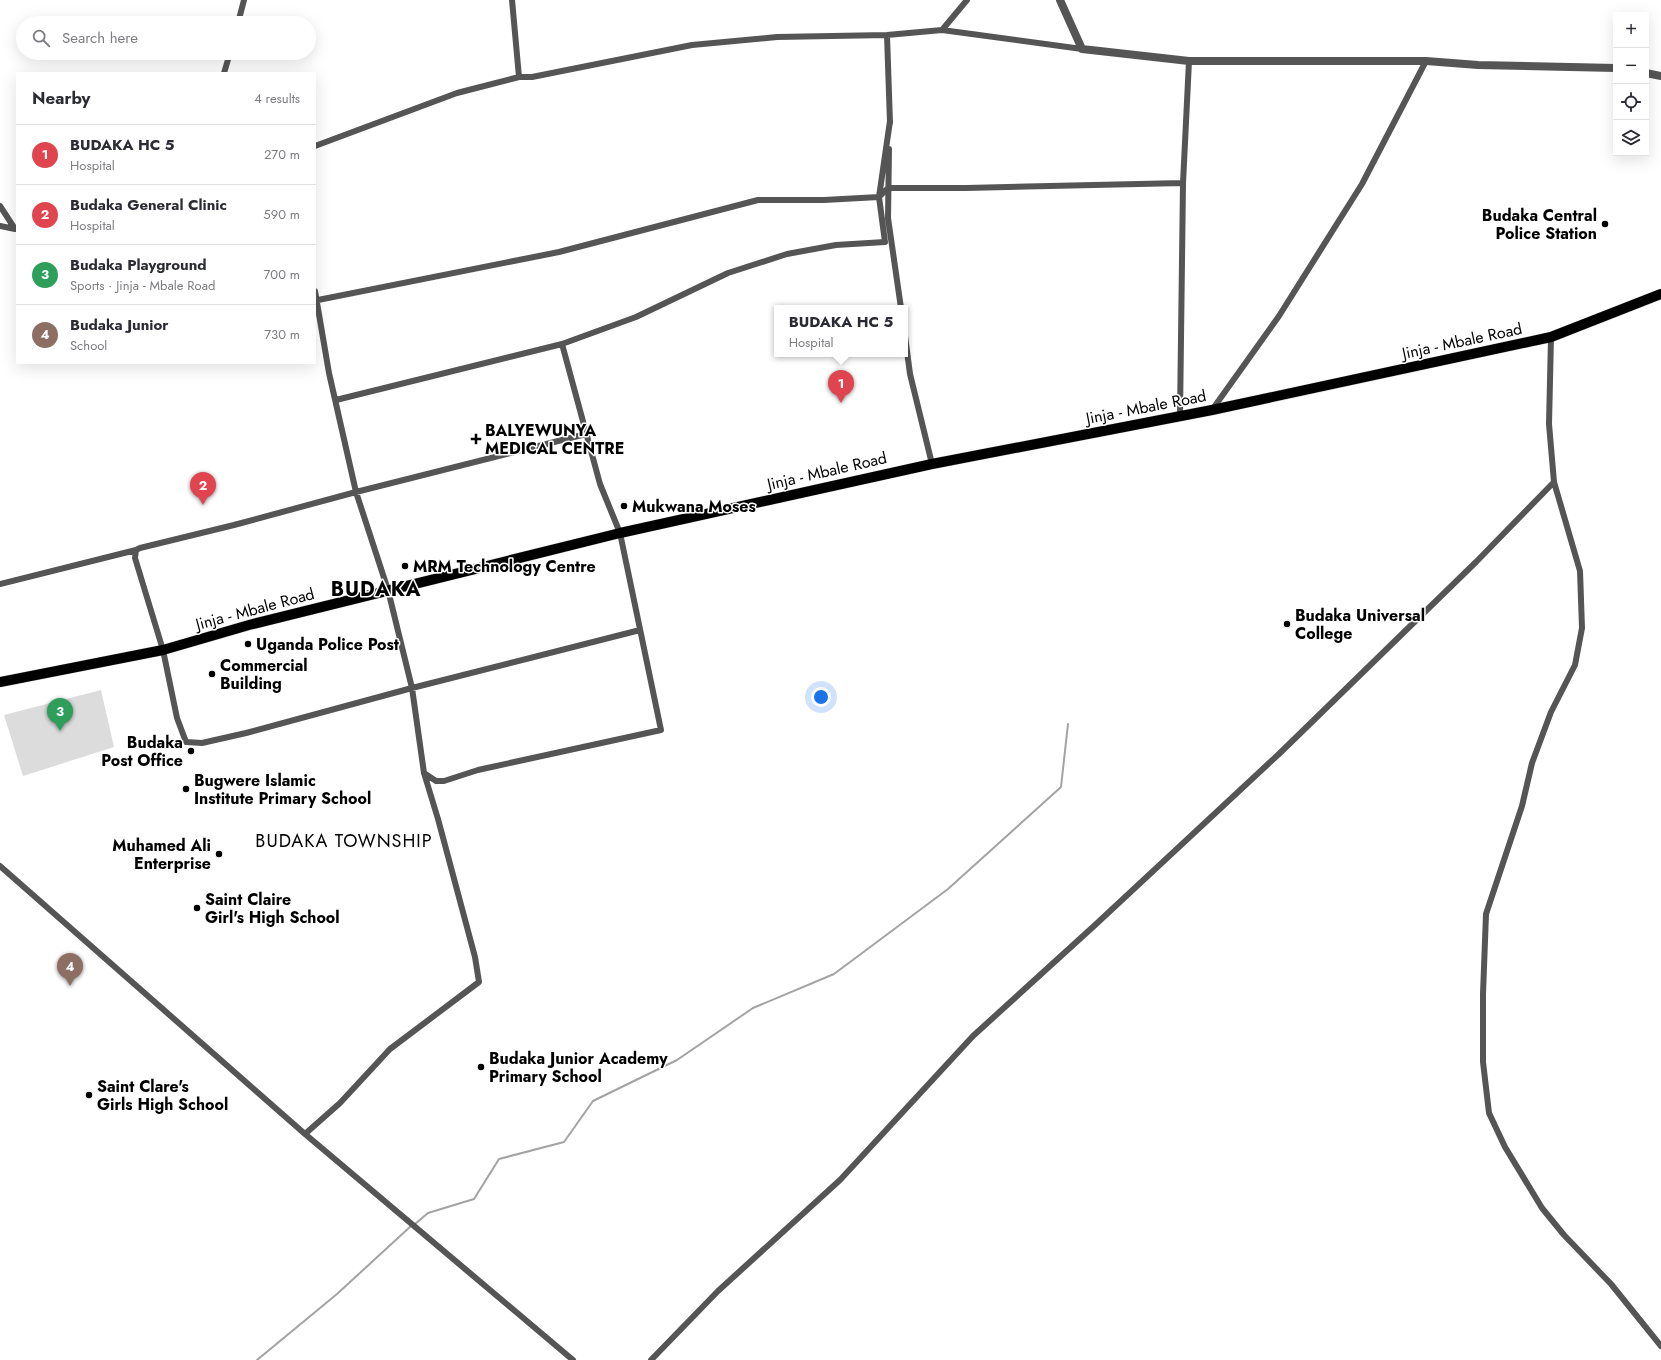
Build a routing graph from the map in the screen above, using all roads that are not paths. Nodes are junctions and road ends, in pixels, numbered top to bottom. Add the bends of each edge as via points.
1 (244, 0) edge
2 (512, 0) edge
3 (967, 0) edge
4 (1060, 0) edge
5 (240, 16) edge
6 (942, 30) junction
7 (887, 35) junction
8 (1082, 49) junction
9 (228, 60) edge
10 (1189, 61) junction
11 (1426, 61) junction
12 (1613, 68) edge
13 (224, 72) edge
14 (1649, 74) edge
15 (1661, 76) edge
16 (519, 77) junction
17 (890, 121) junction
18 (316, 146) edge
19 (1182, 183) junction
20 (888, 188) junction
21 (879, 198) junction
22 (0, 206) edge
23 (0, 226) edge
24 (16, 229) edge
25 (316, 294) edge
26 (1661, 294) edge
27 (318, 300) junction
28 (901, 305) edge
29 (1551, 337) junction
30 (562, 344) junction
31 (908, 357) edge
32 (336, 400) junction
33 (1212, 410) junction
34 (1180, 416) junction
35 (586, 434) junction
36 (932, 464) junction
37 (1554, 482) junction
38 (356, 492) junction
39 (620, 533) junction
40 (136, 550) junction
41 (0, 584) edge
42 (388, 590) junction
43 (640, 630) junction
44 (162, 650) junction
45 (0, 682) edge
46 (412, 688) junction
47 (424, 773) junction
48 (0, 866) edge
49 (305, 1134) junction
50 (1661, 1346) edge
51 (573, 1360) edge
52 (651, 1360) edge

1 - 5 street
2 - 16 street
3 - 6 street
4 - 8 street
6 - 7 street
6 - 8 street
7 - 16 street via 777,37 692,45 532,77
7 - 17 street
8 - 10 street
9 - 13 street
10 - 11 street
10 - 19 street
11 - 12 street via 1478,65
11 - 33 street via 1362,184 1279,316
14 - 15 street
16 - 18 street via 457,93
17 - 20 street
17 - 21 street
19 - 20 street
19 - 34 street
20 - 21 street
20 - 28 street via 888,218
21 - 27 street via 758,200 559,252
21 - 30 street via 885,242 836,245 787,254 728,273 636,317
22 - 24 street
23 - 24 street
25 - 27 street
26 - 29 main road, Jinja - Mbale Road
27 - 32 street via 329,373
29 - 33 main road, Jinja - Mbale Road
29 - 37 street via 1550,424
30 - 32 street
30 - 35 street
31 - 36 street
32 - 38 street
33 - 34 main road, Jinja - Mbale Road
34 - 36 main road, Jinja - Mbale Road
35 - 38 street
35 - 39 street via 600,484
36 - 39 main road, Jinja - Mbale Road
37 - 50 street via 1580,571 1582,628 1575,665 1551,712 1532,763 1522,806 1486,914 1483,1062 1489,1113 1505,1147 1542,1208 1564,1236 1611,1284
37 - 52 street via 1476,562 1281,752 973,1036 840,1180 718,1291
38 - 40 street
38 - 42 street
39 - 42 main road, Jinja - Mbale Road
39 - 43 street
40 - 41 street
40 - 44 street via 135,558
42 - 44 main road, Jinja - Mbale Road
42 - 46 street
43 - 46 street
43 - 47 street via 661,730 478,770 444,781 436,781
44 - 45 main road, Jinja - Mbale Road
44 - 46 street via 177,718 186,742 202,743 246,733
46 - 47 street
47 - 49 street via 475,957 479,982 390,1050
48 - 49 street
49 - 51 street

